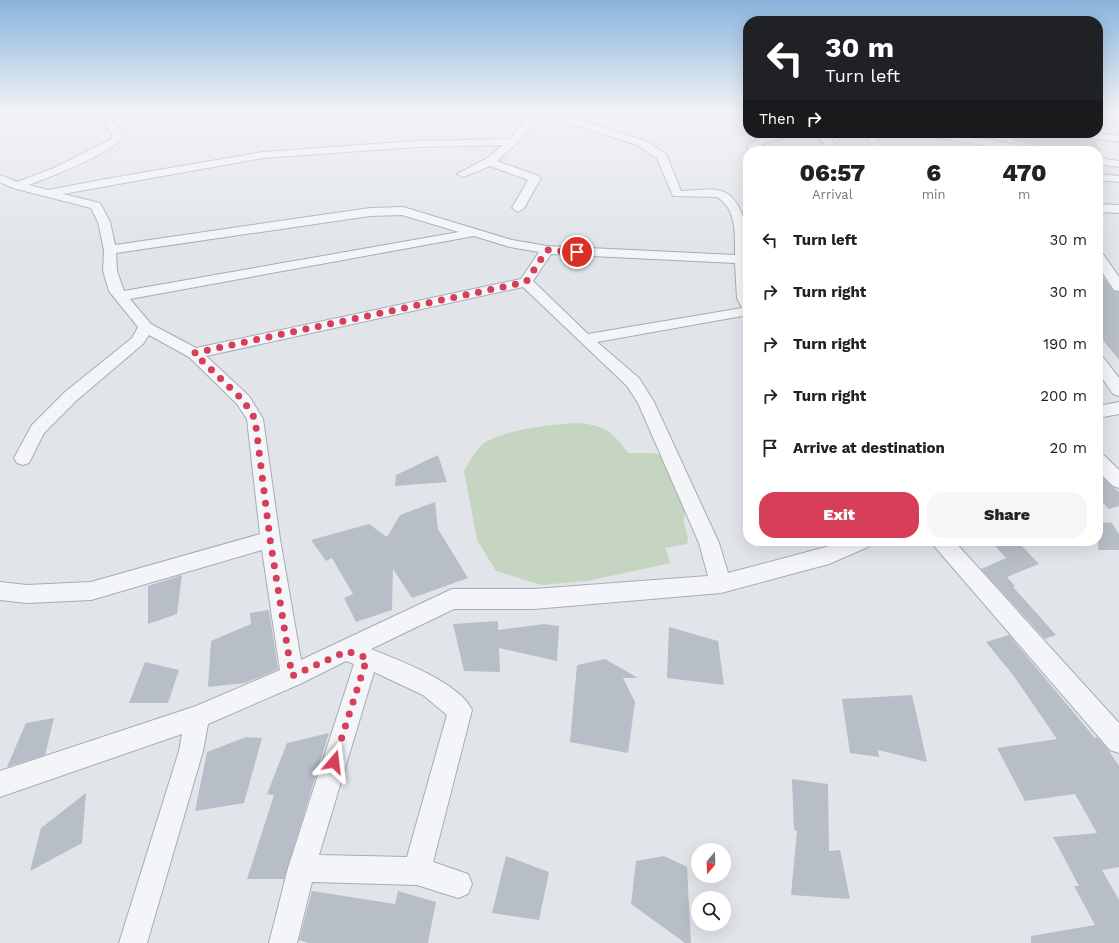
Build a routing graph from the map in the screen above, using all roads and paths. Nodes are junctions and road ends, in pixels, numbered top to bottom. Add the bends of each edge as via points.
1 (88, 155) edge
2 (263, 155) edge
3 (496, 155) edge
4 (661, 155) edge
5 (1103, 161) edge
6 (488, 162) junction
7 (1119, 164) edge
8 (463, 174) dead end
9 (1103, 177) edge
10 (0, 178) edge
11 (1119, 179) edge
12 (17, 186) junction
13 (48, 194) junction
14 (518, 208) dead end
15 (1103, 208) edge
16 (1119, 209) edge
17 (475, 233) junction
18 (110, 250) junction
19 (547, 250) junction
20 (741, 259) junction
21 (1103, 264) edge
22 (526, 282) junction
23 (743, 285) edge
24 (1119, 287) edge
25 (122, 296) junction
26 (743, 312) edge
27 (146, 327) junction
28 (585, 339) junction
29 (194, 353) junction
30 (1103, 368) edge
31 (1119, 390) edge
32 (1119, 408) edge
33 (1103, 411) edge
34 (22, 458) dead end
35 (1103, 465) edge
36 (1119, 481) edge
37 (270, 539) junction
38 (850, 546) edge
39 (946, 546) edge
40 (721, 584) junction
41 (0, 591) edge
42 (357, 654) junction
43 (292, 676) junction
44 (197, 717) junction
45 (1119, 741) edge
46 (0, 784) edge
47 (302, 868) junction
48 (417, 872) junction
49 (458, 884) dead end
50 (133, 943) edge
51 (283, 943) edge

1 - 12 street
2 - 13 street
3 - 6 street
4 - 20 street via 676,194 719,194 724,196 738,214 741,228
5 - 7 street
6 - 8 street
6 - 14 street via 535,178
9 - 11 street
10 - 12 street
12 - 13 street
13 - 18 street via 96,206 104,222
15 - 16 street
17 - 18 street via 403,211 370,212
17 - 19 street
17 - 25 street
18 - 25 street via 110,271 116,291
19 - 20 street
19 - 22 street
20 - 23 street
21 - 24 street
22 - 28 street
22 - 29 street
25 - 27 street
26 - 28 street
27 - 29 street
27 - 34 street via 138,341 71,396 38,429
28 - 40 street via 633,382 646,402 709,543
29 - 37 street via 243,400 255,419
30 - 31 street
32 - 33 street
35 - 36 street
37 - 41 street via 91,591 27,594
37 - 43 street
38 - 40 street via 830,555
39 - 45 street
40 - 42 street via 534,599 452,599
42 - 43 street
42 - 47 street
42 - 48 street via 431,687 460,710
43 - 44 street
44 - 46 street
44 - 50 street via 191,751
47 - 48 street
47 - 51 street
48 - 49 street

